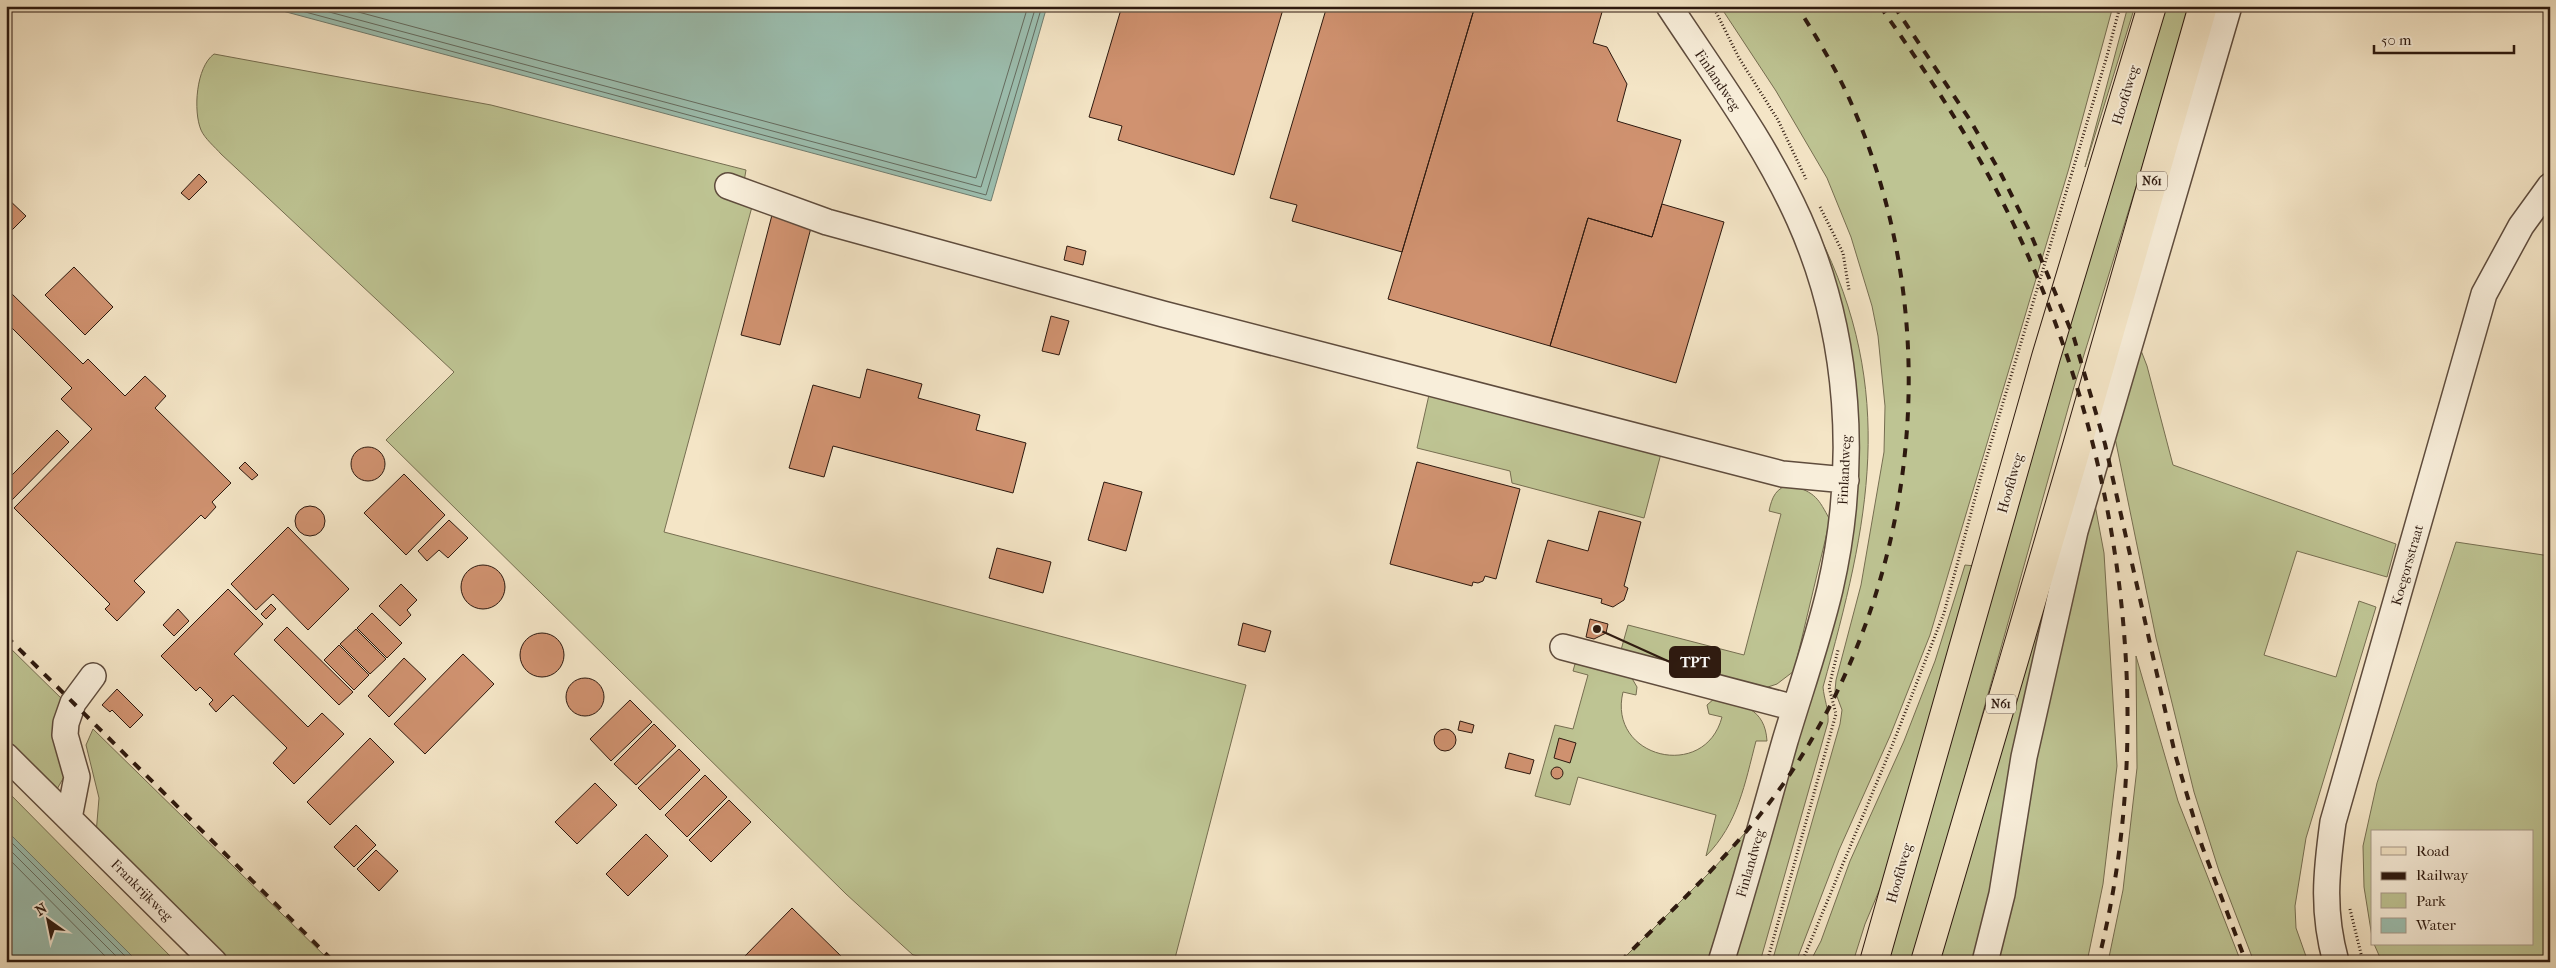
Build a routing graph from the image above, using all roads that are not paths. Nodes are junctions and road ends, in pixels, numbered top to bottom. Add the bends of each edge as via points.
1 (1669, 6) edge
2 (2152, 6) edge
3 (2203, 6) edge
4 (2229, 6) edge
5 (728, 186) dead end
6 (2550, 186) edge
7 (1846, 480) junction
8 (1563, 647) dead end
9 (93, 676) dead end
10 (1795, 708) junction
11 (6, 756) edge
12 (69, 818) junction
13 (214, 962) edge
14 (1721, 962) edge
15 (1874, 962) edge
16 (1925, 962) edge
17 (1985, 962) edge
18 (2336, 962) edge

1 - 7 street, Finlandweg via 1767,154 1800,221 1825,289 1840,357 1847,433
2 - 15 main road, Hoofdweg via 2043,367
3 - 16 main road, N61
4 - 17 street via 2076,531 2024,757 2002,894
5 - 7 street via 827,222 1163,314 1782,474
6 - 18 street, Koegorsstraat via 2520,226 2484,294 2333,822 2325,876 2328,933
7 - 10 street, Finlandweg via 1830,589
8 - 10 street
9 - 12 street via 73,703 66,724 65,735 77,778
10 - 14 street, Finlandweg
11 - 12 street, Frankrijkweg
12 - 13 street, Frankrijkweg

